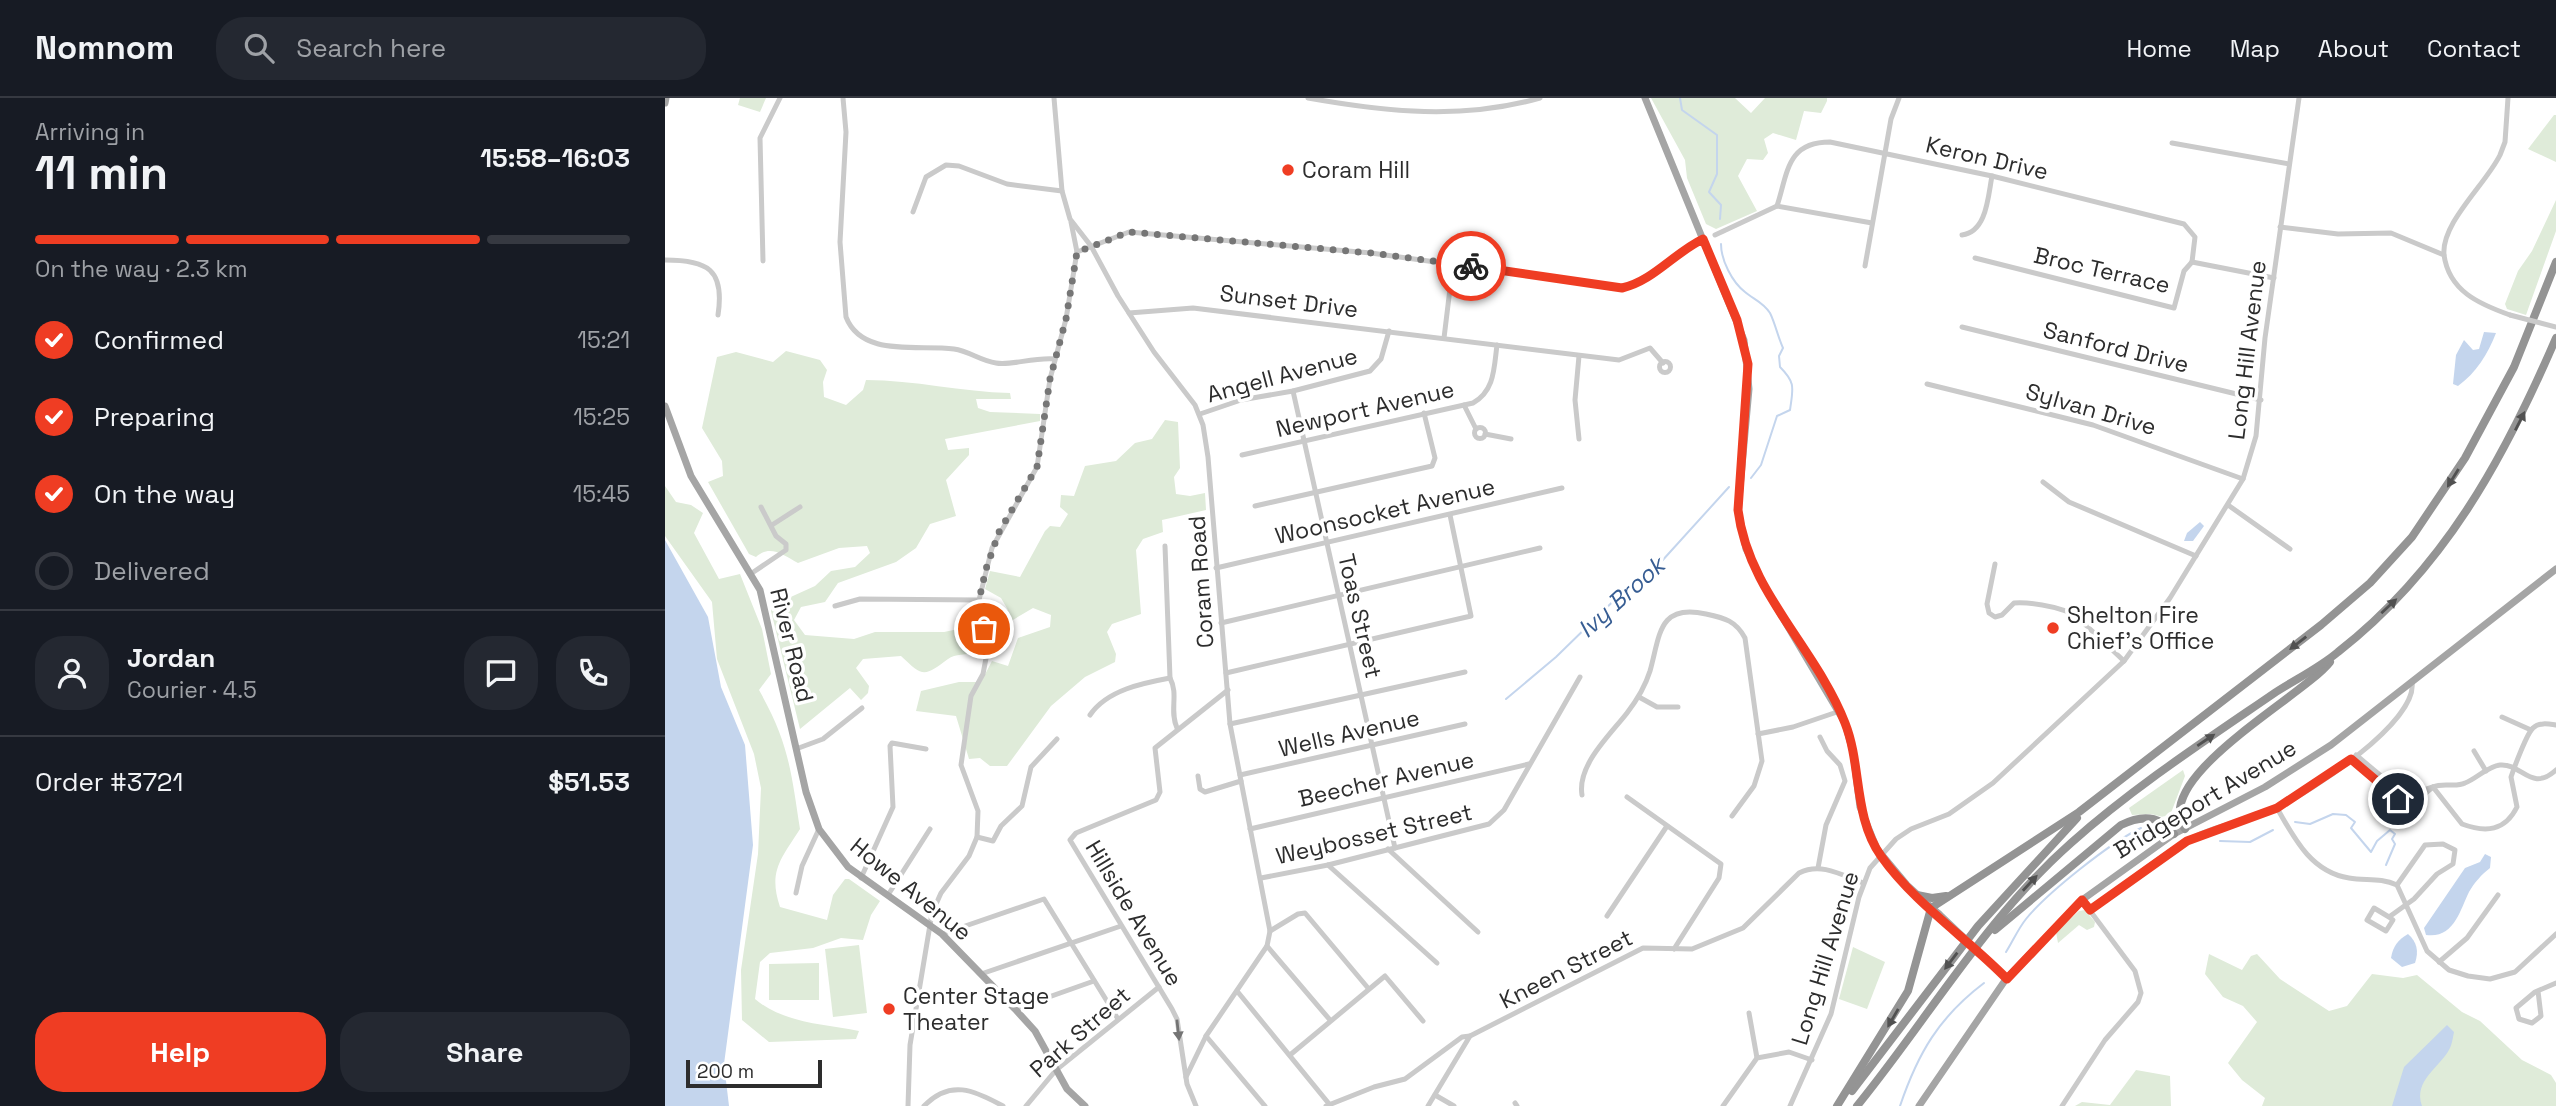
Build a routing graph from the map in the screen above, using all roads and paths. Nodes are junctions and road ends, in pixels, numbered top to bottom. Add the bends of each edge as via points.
1 (780, 98) edge
2 (843, 98) edge
3 (1054, 98) edge
4 (1308, 98) edge
5 (1541, 98) edge
6 (1644, 98) edge
7 (1899, 98) edge
8 (2299, 98) edge
9 (2508, 98) edge
10 (2172, 143) dead end
11 (1885, 154) junction
12 (2289, 164) junction
13 (1992, 177) junction
14 (1062, 191) junction
15 (1777, 206) junction
16 (913, 212) dead end
17 (1070, 219) junction
18 (1872, 223) junction
19 (2280, 227) junction
20 (1715, 235) dead end
21 (1962, 235) dead end
22 (1703, 239) junction
23 (1091, 246) junction
24 (1077, 252) junction
25 (2444, 256) junction
26 (1975, 258) dead end
27 (665, 260) edge
28 (763, 261) dead end
29 (2192, 262) junction
30 (2556, 262) edge
31 (1453, 264) junction
32 (1865, 266) dead end
33 (2274, 278) junction
34 (1129, 313) junction
35 (718, 315) dead end
36 (1962, 327) dead end
37 (2556, 327) edge
38 (1389, 331) junction
39 (1444, 338) junction
40 (2556, 338) edge
41 (1497, 345) junction
42 (1579, 356) junction
43 (1055, 359) junction
44 (1663, 363) dead end
45 (1927, 384) dead end
46 (1293, 391) junction
47 (2261, 400) junction
48 (1464, 405) junction
49 (665, 406) edge
50 (1424, 413) junction
51 (1200, 414) junction
52 (1511, 439) dead end
53 (1579, 439) dead end
54 (1304, 441) junction
55 (1242, 456) dead end
56 (2243, 479) junction
57 (2043, 482) dead end
58 (1562, 488) dead end
59 (1314, 492) junction
60 (2228, 505) junction
61 (1255, 506) dead end
62 (761, 507) dead end
63 (800, 507) dead end
64 (1450, 515) junction
65 (772, 525) junction
66 (1325, 543) junction
67 (1165, 546) dead end
68 (1540, 548) dead end
69 (2290, 549) dead end
70 (2196, 556) junction
71 (1995, 564) dead end
72 (1462, 566) junction
73 (1216, 568) junction
74 (2556, 569) edge
75 (752, 573) junction
76 (1337, 594) junction
77 (979, 600) junction
78 (835, 606) dead end
79 (1221, 623) junction
80 (1349, 645) junction
81 (2335, 655) junction
82 (2124, 660) junction
83 (1465, 672) dead end
84 (1226, 673) junction
85 (1580, 677) dead end
86 (1170, 678) junction
87 (2412, 682) junction
88 (1228, 690) junction
89 (1361, 695) junction
90 (1639, 697) junction
91 (1678, 707) dead end
92 (862, 709) dead end
93 (1840, 711) junction
94 (1090, 715) dead end
95 (2502, 717) dead end
96 (1230, 724) junction
97 (1465, 724) dead end
98 (2556, 724) edge
99 (1177, 728) junction
100 (2531, 730) junction
101 (1758, 734) junction
102 (1820, 737) dead end
103 (1057, 739) dead end
104 (1373, 748) junction
105 (796, 749) junction
106 (926, 750) dead end
107 (2474, 751) dead end
108 (2354, 757) junction
109 (1529, 764) junction
110 (2514, 770) junction
111 (2556, 770) edge
112 (2486, 771) junction
113 (1198, 776) dead end
114 (1240, 778) junction
115 (2113, 785) junction
116 (2433, 787) junction
117 (1582, 795) dead end
118 (1627, 796) dead end
119 (1384, 797) junction
120 (2277, 808) junction
121 (1732, 816) dead end
122 (1667, 826) junction
123 (820, 829) junction
124 (930, 829) dead end
125 (1250, 829) junction
126 (2185, 829) junction
127 (2174, 834) junction
128 (977, 837) junction
129 (1392, 849) junction
130 (1880, 855) junction
131 (1328, 865) junction
132 (1818, 868) junction
133 (1261, 877) junction
134 (861, 878) junction
135 (1863, 883) junction
136 (2397, 884) junction
137 (796, 893) dead end
138 (888, 895) junction
139 (1917, 895) junction
140 (1949, 895) junction
141 (2498, 895) dead end
142 (2082, 900) junction
143 (2407, 902) junction
144 (1931, 908) junction
145 (2090, 910) junction
146 (1607, 916) dead end
147 (2389, 917) junction
148 (931, 925) junction
149 (1121, 926) junction
150 (1271, 931) junction
151 (1478, 932) dead end
152 (942, 934) junction
153 (2556, 934) edge
154 (1072, 943) junction
155 (1268, 946) junction
156 (1674, 949) junction
157 (1972, 955) junction
158 (2439, 962) junction
159 (1437, 964) dead end
160 (981, 974) junction
161 (2004, 976) junction
162 (1094, 981) junction
163 (2556, 983) edge
164 (1159, 986) junction
165 (1369, 988) junction
166 (1237, 991) junction
167 (2538, 991) junction
168 (1015, 1009) junction
169 (1749, 1013) dead end
170 (1118, 1019) junction
171 (1330, 1020) junction
172 (1423, 1021) dead end
173 (1206, 1036) junction
174 (1469, 1036) junction
175 (1290, 1055) junction
176 (1757, 1058) junction
177 (1812, 1060) junction
178 (1056, 1070) junction
179 (1186, 1077) junction
180 (1435, 1095) junction
181 (1329, 1105) edge
182 (908, 1106) edge
183 (924, 1106) edge
184 (1003, 1106) edge
185 (1026, 1106) edge
186 (1085, 1106) edge
187 (1196, 1106) edge
188 (1265, 1106) edge
189 (1428, 1106) edge
190 (1454, 1106) edge
191 (1723, 1106) edge
192 (1790, 1106) edge
193 (1839, 1106) edge
194 (1857, 1106) edge
195 (1919, 1106) edge
196 (2062, 1106) edge

1 - 28 street via 760,138
2 - 43 street via 846,132 840,242 846,317 857,336 872,342 955,349 995,363
3 - 14 street, Coram Road
4 - 5 street via 1447,114
6 - 22 main road
7 - 11 street
8 - 12 street, Long Hill Avenue
9 - 25 street via 2500,155 2453,224
10 - 12 street
11 - 13 street, Keron Drive
11 - 15 street, Keron Drive via 1810,142 1793,157
11 - 18 street
12 - 19 street, Long Hill Avenue
13 - 21 street via 1980,224
13 - 29 street, Keron Drive via 2184,224 2196,237
14 - 16 street via 1007,184 946,164 926,177
14 - 17 street, Coram Road
15 - 18 street
15 - 20 street
17 - 23 street, Coram Road
17 - 24 street
18 - 32 street
19 - 25 street via 2338,234 2391,233
19 - 33 street, Long Hill Avenue
22 - 31 street via 1677,253 1642,282 1622,288
22 - 93 main road via 1741,330 1748,364 1738,510 1741,532 1754,568
23 - 24 street
23 - 31 street via 1129,232
23 - 34 street, Coram Road
24 - 43 street
25 - 37 street, bridge via 2447,272 2458,288 2486,306
26 - 29 street, Broc Terrace via 2175,308 2184,271
27 - 35 street via 696,261 708,267 718,286
29 - 33 street, Broc Terrace
30 -> 115 highway via 2488,420 2441,497 2404,546 2321,625
31 - 39 street
33 - 47 street, Long Hill Avenue
34 - 38 street, Sunset Drive via 1193,308
34 - 51 street, Coram Road
36 - 47 street, Sanford Drive
38 - 39 street, Sunset Drive
38 - 46 street, Angell Avenue via 1381,359 1370,371
39 - 41 street, Sunset Drive
81 -> 40 highway via 2399,596 2457,525 2505,450
41 - 42 street, Sunset Drive
41 - 48 street, Newport Avenue via 1487,391
42 - 44 street, Sunset Drive via 1625,360 1650,348
42 - 53 street via 1575,400
43 - 77 street via 1037,467 992,548
45 - 56 street, Sylvan Drive via 2093,425
46 - 51 street, Angell Avenue via 1241,400
46 - 54 street, Toas Street
47 - 56 street, Long Hill Avenue
48 - 50 street, Newport Avenue
48 - 52 street via 1476,429
49 - 75 main road, River Road via 691,476
50 - 54 street, Newport Avenue
50 - 59 street via 1435,461 1432,466
51 - 73 street, Coram Road via 1208,457
54 - 55 street, Newport Avenue
54 - 59 street, Toas Street
56 - 60 street, Long Hill Avenue
57 - 70 street via 2069,502
58 - 64 street, Woonsocket Avenue
59 - 61 street
59 - 66 street, Toas Street
60 - 69 street
60 - 70 street, Long Hill Avenue
62 - 65 street
63 - 65 street
64 - 66 street, Woonsocket Avenue
64 - 72 street
65 - 75 street via 786,551
66 - 73 street, Woonsocket Avenue
66 - 76 street, Toas Street
67 - 86 street
68 - 72 street
70 - 82 street, Long Hill Avenue
71 - 82 street via 1989,613 2002,615 2014,603 2024,602 2064,610
72 - 76 street
72 - 80 street via 1471,616
73 - 79 street, Coram Road
74 - 87 main road, Bridgeport Avenue
75 - 105 main road, River Road via 765,604
76 - 79 street
76 - 80 street, Toas Street
77 - 78 street via 860,599
77 - 128 street via 987,653 983,674 971,696 961,765 978,811
79 - 84 street, Coram Road
80 - 84 street
80 - 89 street, Toas Street
81 - 126 highway via 2205,764 2183,799 2179,818
157 -> 81 highway via 2005,910 2072,842 2185,754
82 - 130 street, Long Hill Avenue via 1993,783 1949,814 1911,829
83 - 89 street
84 - 88 street, Coram Road
85 - 109 street, Weybosset Street
86 - 94 street via 1128,689
86 - 99 street via 1176,692 1171,711
87 - 108 street via 2403,711
87 - 126 main road, Bridgeport Avenue via 2297,768
88 - 96 street, Coram Road
88 - 99 street, Hillside Avenue
89 - 96 street
89 - 104 street, Toas Street
90 - 91 street via 1657,707
90 - 101 street via 1669,617 1692,610 1725,618 1745,638
90 - 117 street via 1593,757
92 - 105 street via 823,740
93 - 101 street
93 - 130 main road via 1853,752 1864,820
95 - 100 street
96 - 114 street, Coram Road
97 - 104 street, Wells Avenue
98 - 100 street via 2541,724
99 - 149 street, Hillside Avenue via 1155,748 1160,792 1156,800 1076,833 1070,840
100 - 110 street
101 - 121 street via 1762,761 1754,786
102 - 132 street via 1840,765 1845,781 1826,825
103 - 128 street via 1031,767 1019,811 1006,820 993,841
104 - 114 street, Wells Avenue
104 - 119 street, Toas Street
105 - 123 main road, River Road
106 - 134 street via 890,746 893,807
107 - 112 street
108 - 116 street via 2399,796 2416,801
108 - 120 street
109 - 119 street, Beecher Avenue
109 - 129 street, Weybosset Street via 1504,810 1489,824
110 - 111 street via 2540,779
110 - 112 street via 2498,765
110 - 116 street via 2511,780 2517,807 2505,824 2491,829 2457,821
112 - 116 street via 2461,785
113 - 114 street, Wells Avenue via 1205,792
114 - 125 street, Coram Road
115 - 140 highway
115 -> 193 highway via 2047,848 1986,917
118 - 122 street
119 - 125 street, Beecher Avenue
119 - 129 street, Toas Street
120 - 136 street via 2299,846 2320,867 2349,878 2378,878
120 - 145 street via 2187,841
122 - 146 street
122 - 156 street via 1721,864 1719,878
123 - 134 main road, Howe Avenue
123 - 137 street via 802,866
124 - 138 street
125 - 133 street, Coram Road
126 - 127 main road, Bridgeport Avenue
127 - 142 main road, Bridgeport Avenue
127 - 157 highway via 2149,818 2121,825 2014,911
128 - 148 street via 969,856 941,893
129 - 131 street, Weybosset Street
129 - 151 street
130 - 135 street, Long Hill Avenue
130 - 139 main road
131 - 133 street, Weybosset Street
131 - 159 street
132 - 135 street
132 - 156 street, Kneen Street via 1799,873 1744,928 1692,950
133 - 150 street, Coram Road
134 - 138 main road, Howe Avenue
135 - 177 street, Long Hill Avenue via 1838,991
136 - 143 street
136 - 143 street via 2425,845 2443,844 2455,850 2453,864
138 - 148 main road, Howe Avenue
139 - 140 highway
139 - 144 main road
140 - 144 highway
141 - 158 street via 2467,938
142 - 145 street
142 - 161 main road, Bridgeport Avenue
143 - 147 street
143 - 158 street via 2417,934
144 - 161 main road, bridge
144 -> 193 highway via 1908,991
145 - 196 street via 2135,971 2140,998 2105,1040
147 - 147 street via 2374,908 2367,920 2386,930 2393,920
148 - 152 main road, Howe Avenue
148 - 182 street via 910,1045
149 - 154 street
149 - 164 street, Hillside Avenue
150 - 155 street, Coram Road
150 - 165 street via 1305,914
152 - 154 street via 1044,899
152 - 160 main road, Howe Avenue
153 - 158 street via 2515,971 2490,979 2457,973
154 - 160 street
154 - 162 street
155 - 166 street, Coram Road
155 - 171 street
156 - 174 street, Kneen Street via 1643,948
157 - 194 highway
160 - 168 main road, Howe Avenue
161 - 195 main road, Bridgeport Avenue
162 - 168 street
162 - 170 street
163 - 167 street
164 - 170 street, Park Street
164 -> 179 street, Hillside Avenue via 1177,1018
165 - 171 street
165 - 172 street via 1385,976
166 - 173 street, Coram Road
166 - 175 street
167 - 167 street via 2516,1008 2519,1019 2532,1023 2541,1016
168 - 178 main road, Howe Avenue via 1035,1031
169 - 176 street
170 - 178 street, Park Street
171 - 175 street
173 - 179 street, Coram Road
173 - 188 street
174 - 180 street
174 - 181 street, Kneen Street via 1405,1079
175 - 181 street
176 - 177 street via 1789,1052
176 - 191 street
177 - 192 street, Long Hill Avenue
178 - 185 street, Park Street
178 - 186 main road, Howe Avenue
179 - 187 street, Hillside Avenue
180 - 189 street
180 - 190 street
183 - 184 street via 952,1089

